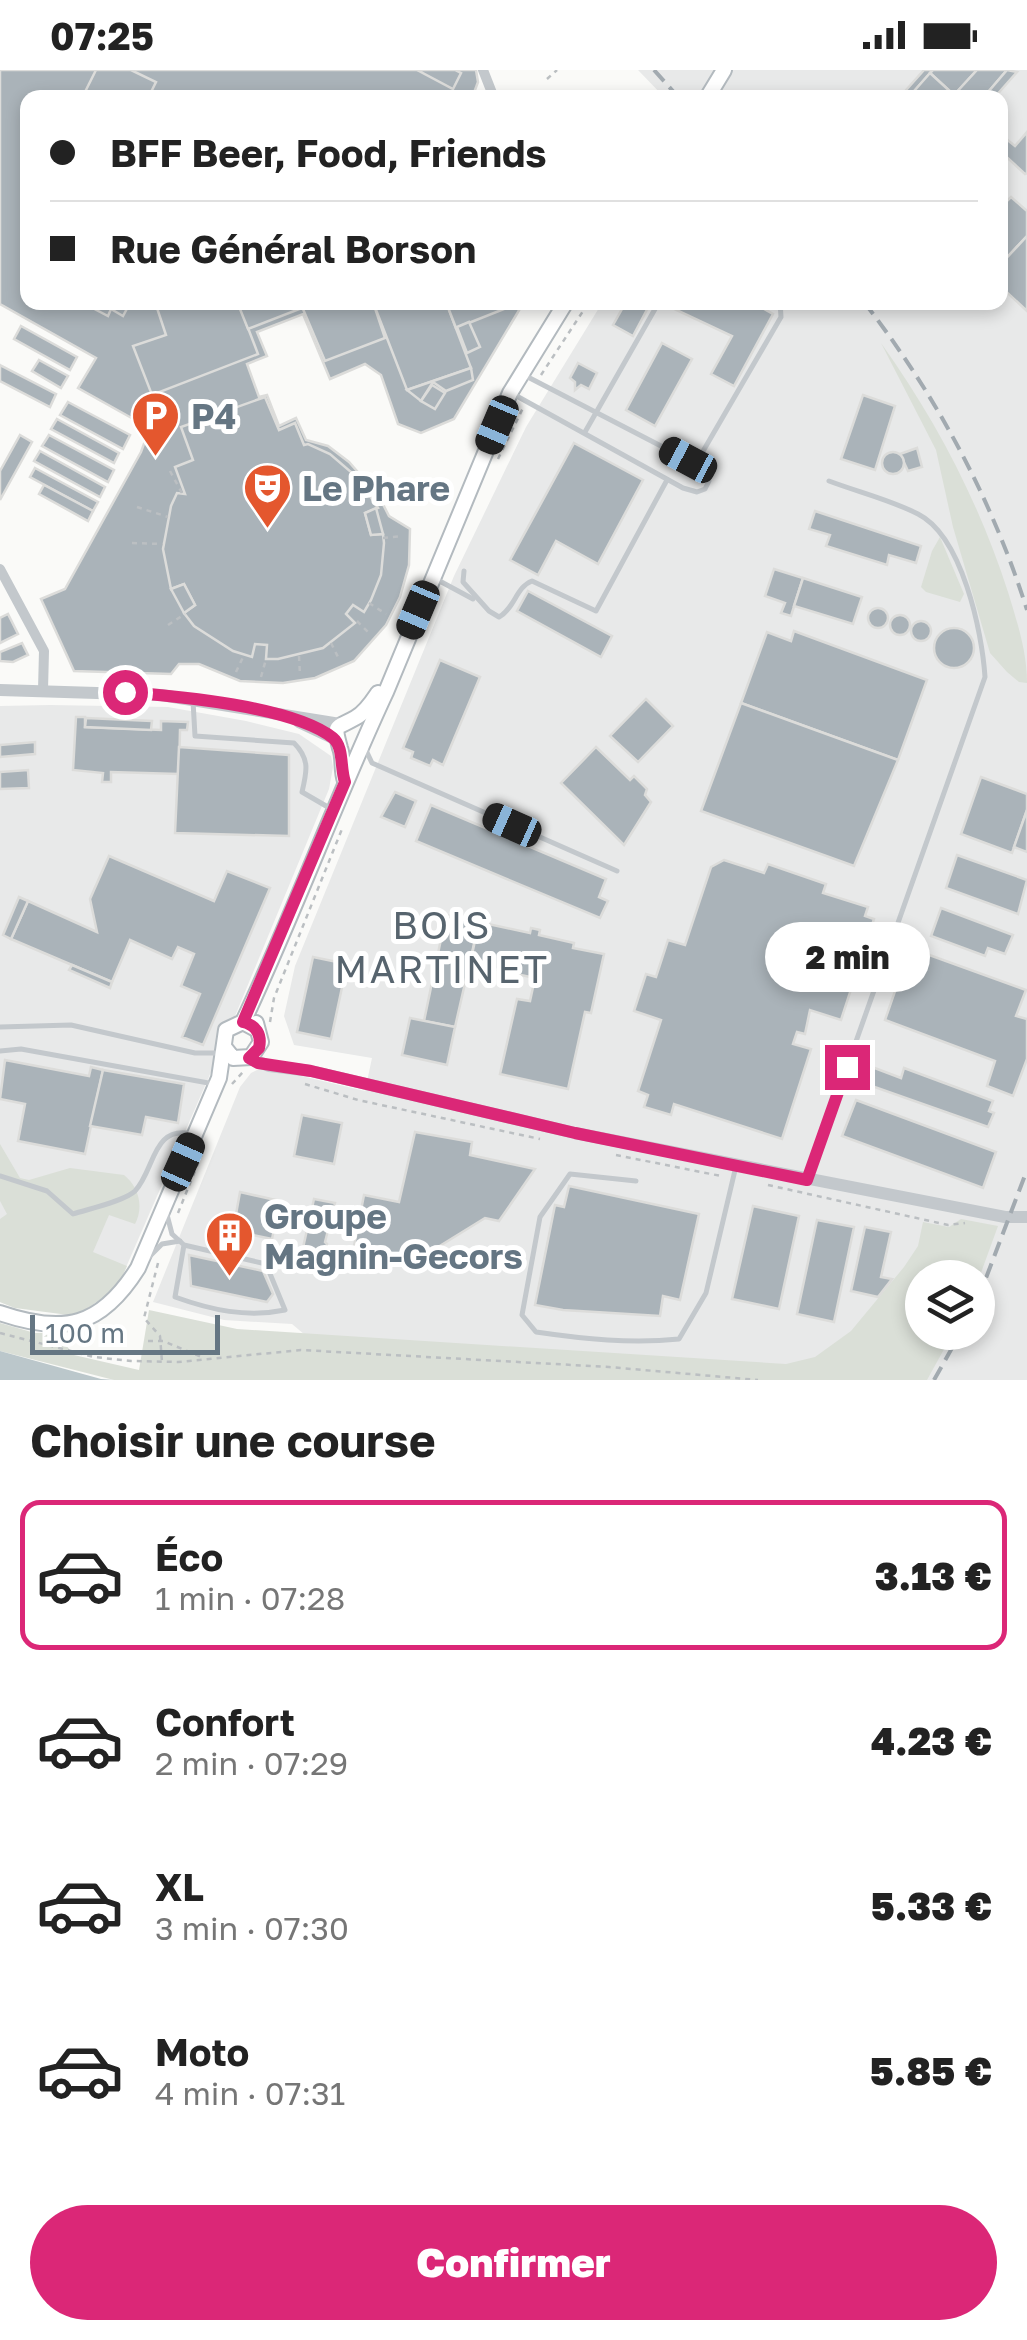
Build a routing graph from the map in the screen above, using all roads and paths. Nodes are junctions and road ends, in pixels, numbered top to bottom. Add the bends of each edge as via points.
1 (557, 70) edge
2 (547, 79) dead end
3 (561, 310) edge
4 (584, 310) edge
5 (653, 310) edge
6 (781, 310) edge
7 (520, 373) junction
8 (538, 380) junction
9 (510, 393) junction
10 (526, 400) junction
11 (596, 411) junction
12 (586, 432) junction
13 (495, 466) dead end
14 (695, 466) junction
15 (170, 471) dead end
16 (667, 480) junction
17 (829, 481) dead end
18 (182, 495) dead end
19 (137, 507) dead end
20 (168, 517) dead end
21 (402, 536) dead end
22 (384, 538) dead end
23 (132, 542) dead end
24 (163, 544) dead end
25 (464, 570) dead end
26 (1, 573) edge
27 (432, 577) junction
28 (369, 604) dead end
29 (482, 604) junction
30 (185, 614) dead end
31 (386, 614) dead end
32 (357, 621) dead end
33 (168, 624) dead end
34 (370, 634) dead end
35 (331, 642) dead end
36 (404, 644) junction
37 (244, 655) dead end
38 (299, 656) dead end
39 (266, 659) dead end
40 (339, 659) dead end
41 (236, 672) dead end
42 (300, 675) dead end
43 (261, 677) dead end
44 (0, 690) edge
45 (42, 690) junction
46 (194, 698) junction
47 (342, 733) junction
48 (363, 742) junction
49 (345, 782) junction
50 (332, 810) junction
51 (618, 871) dead end
52 (0, 1027) edge
53 (253, 1031) junction
54 (225, 1048) junction
55 (0, 1051) edge
56 (244, 1059) junction
57 (281, 1066) junction
58 (218, 1082) junction
59 (195, 1135) junction
60 (737, 1163) junction
61 (0, 1176) edge
62 (807, 1180) junction
63 (636, 1181) dead end
64 (166, 1203) junction
65 (1017, 1217) edge
66 (182, 1243) junction
67 (138, 1268) junction
68 (0, 1312) edge
69 (0, 1333) edge
70 (148, 1341) dead end
71 (206, 1359) junction
72 (758, 1380) edge

1 - 2 path
3 - 7 main road
4 - 8 path
5 - 11 lane
6 - 14 lane
7 - 8 lane
7 - 9 main road
8 - 11 lane
9 - 10 lane
9 - 27 main road
10 - 12 lane
10 - 13 path
11 - 12 lane
11 - 14 lane
12 - 16 lane
14 - 16 lane via 709,481 706,488 697,492
15 - 18 path
16 - 29 lane via 596,610 532,581 499,617
17 - 62 lane via 918,514 942,533 954,551 986,677
19 - 20 path
21 - 22 path
23 - 24 path
25 - 29 lane via 463,582
26 - 45 street via 44,651
27 - 29 lane
27 - 36 main road
28 - 31 path
30 - 33 path
32 - 34 path
35 - 40 path
36 - 47 main road via 371,704
36 - 48 main road
37 - 41 path
38 - 42 path
39 - 43 path
44 - 45 street
45 - 46 street
46 - 47 street
46 - 50 lane via 195,736 294,743 308,769 302,792
47 - 48 main road via 350,752
47 - 48 main road via 361,724
47 - 49 main road
48 - 49 main road
48 - 51 lane via 372,763
49 - 50 main road
50 - 53 main road via 256,995
52 - 54 lane via 70,1025 208,1056
53 - 54 main road via 226,1030
53 - 56 main road via 256,1053
53 - 57 street
54 - 56 main road
54 - 58 main road
55 - 58 lane
56 - 57 street
56 - 58 main road
57 - 60 street
58 - 59 main road
59 - 61 lane via 168,1135 134,1192 74,1214 47,1191
59 - 64 main road
60 - 62 street
60 - 63 lane via 706,1293 679,1338 647,1342 536,1332 522,1315 540,1217 570,1174
62 - 65 street
64 - 66 lane via 171,1230
64 - 67 main road
66 - 66 lane via 266,1264 285,1310 261,1316 175,1298
66 - 67 lane via 162,1244
67 - 68 main road via 115,1302 83,1321 48,1325
69 - 71 path via 94,1357
70 - 71 path
71 - 72 path via 301,1350

